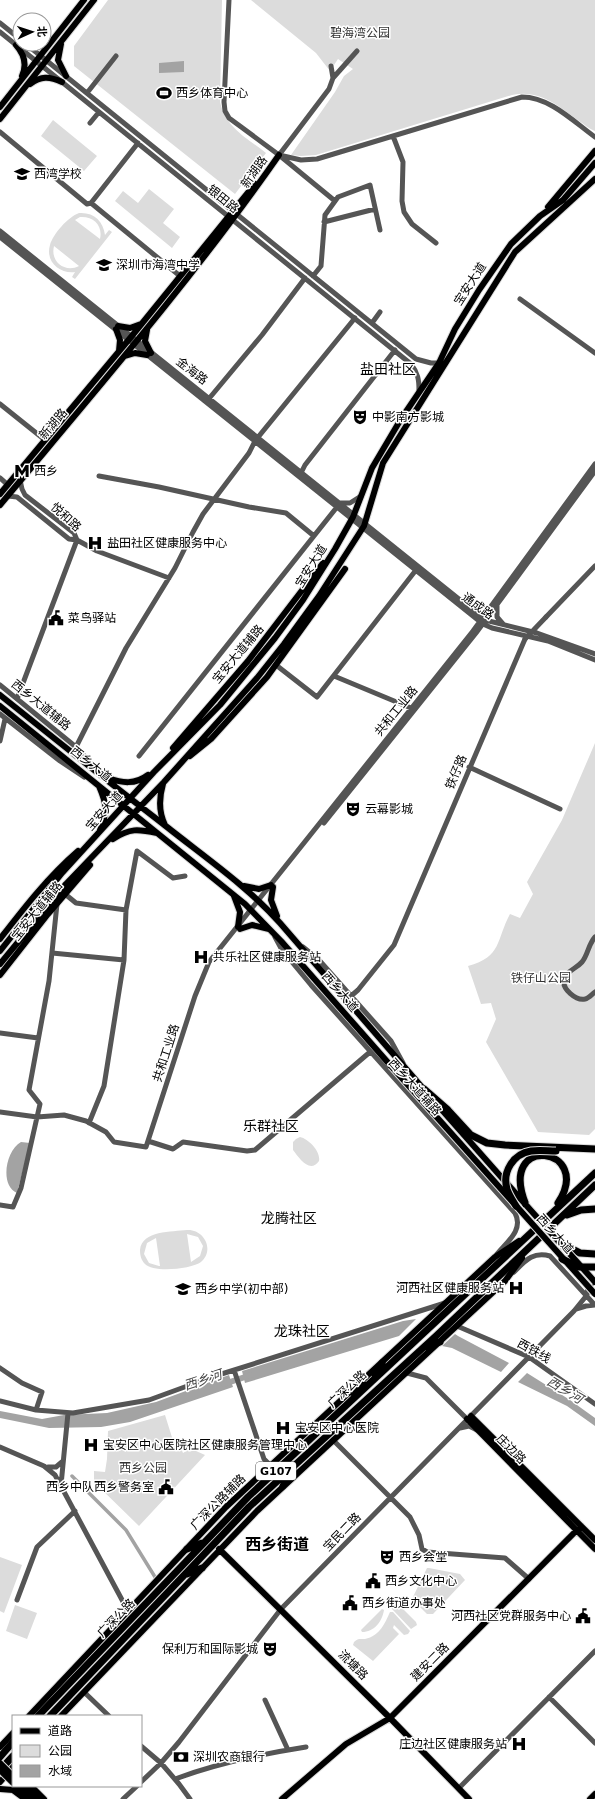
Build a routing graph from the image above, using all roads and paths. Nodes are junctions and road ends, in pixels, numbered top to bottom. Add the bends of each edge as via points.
1 (84, 0) edge
2 (94, 0) edge
3 (229, 0) edge
4 (0, 23) edge
5 (60, 31) junction
6 (0, 32) edge
7 (12, 33) edge
8 (52, 37) edge
9 (62, 40) junction
10 (12, 42) edge
11 (357, 51) dead end
12 (21, 52) edge
13 (25, 52) edge
14 (36, 52) edge
15 (41, 56) junction
16 (116, 56) dead end
17 (47, 60) junction
18 (36, 61) junction
19 (42, 66) junction
20 (331, 66) dead end
21 (66, 76) junction
22 (333, 78) junction
23 (20, 81) junction
24 (62, 82) junction
25 (25, 87) junction
26 (87, 93) junction
27 (0, 107) edge
28 (99, 112) junction
29 (0, 120) edge
30 (90, 123) dead end
31 (0, 132) edge
32 (392, 136) junction
33 (595, 137) edge
34 (138, 143) junction
35 (595, 151) edge
36 (279, 156) junction
37 (595, 163) edge
38 (595, 179) edge
39 (595, 183) edge
40 (579, 194) junction
41 (335, 201) junction
42 (91, 203) junction
43 (375, 209) junction
44 (233, 215) junction
45 (540, 216) junction
46 (324, 222) junction
47 (380, 230) dead end
48 (0, 231) edge
49 (0, 237) edge
50 (436, 243) dead end
51 (180, 276) junction
52 (313, 276) junction
53 (306, 278) junction
54 (520, 299) dead end
55 (380, 312) dead end
56 (355, 318) junction
57 (372, 323) junction
58 (142, 324) junction
59 (117, 328) junction
60 (147, 328) junction
61 (130, 338) junction
62 (136, 343) junction
63 (394, 350) junction
64 (118, 352) junction
65 (595, 353) edge
66 (149, 354) junction
67 (124, 357) junction
68 (416, 359) junction
69 (439, 363) junction
70 (412, 364) junction
71 (419, 390) junction
72 (208, 400) junction
73 (0, 404) edge
74 (257, 439) junction
75 (45, 440) junction
76 (595, 464) edge
77 (595, 471) edge
78 (301, 474) junction
79 (99, 476) dead end
80 (0, 478) edge
81 (20, 480) junction
82 (8, 485) junction
83 (362, 493) junction
84 (0, 494) edge
85 (8, 496) junction
86 (214, 499) junction
87 (0, 504) edge
88 (338, 505) junction
89 (353, 516) junction
90 (367, 527) junction
91 (314, 536) junction
92 (77, 540) junction
93 (595, 566) edge
94 (345, 569) dead end
95 (416, 570) junction
96 (169, 578) junction
97 (498, 603) junction
98 (483, 621) junction
99 (506, 626) junction
100 (595, 654) edge
101 (595, 660) edge
102 (276, 665) junction
103 (334, 676) junction
104 (0, 685) edge
105 (0, 695) edge
106 (17, 699) junction
107 (0, 706) edge
108 (411, 708) junction
109 (0, 714) edge
110 (5, 719) junction
111 (0, 741) edge
112 (76, 747) junction
113 (139, 756) dead end
114 (185, 759) junction
115 (469, 767) junction
116 (154, 772) junction
117 (103, 776) junction
118 (164, 782) junction
119 (98, 784) junction
120 (130, 798) junction
121 (124, 805) junction
122 (141, 806) junction
123 (560, 809) dead end
124 (134, 814) junction
125 (165, 826) junction
126 (98, 834) junction
127 (158, 834) junction
128 (106, 843) junction
129 (185, 876) dead end
130 (242, 885) junction
131 (272, 886) junction
132 (232, 893) junction
133 (65, 894) junction
134 (260, 902) junction
135 (57, 904) junction
136 (126, 910) junction
137 (252, 911) junction
138 (280, 923) junction
139 (239, 928) junction
140 (271, 930) junction
141 (595, 937) edge
142 (0, 939) edge
143 (298, 944) junction
144 (0, 951) edge
145 (52, 953) junction
146 (124, 960) junction
147 (0, 964) edge
148 (0, 975) edge
149 (595, 992) edge
150 (351, 996) junction
151 (0, 1033) edge
152 (38, 1038) junction
153 (370, 1052) junction
154 (381, 1055) junction
155 (408, 1071) junction
156 (424, 1089) junction
157 (0, 1112) edge
158 (37, 1117) junction
159 (89, 1123) junction
160 (147, 1144) junction
161 (595, 1150) edge
162 (595, 1173) edge
163 (595, 1185) edge
164 (0, 1205) edge
165 (526, 1205) junction
166 (516, 1206) junction
167 (593, 1209) edge
168 (552, 1214) junction
169 (558, 1221) junction
170 (525, 1237) junction
171 (559, 1242) junction
172 (531, 1245) junction
173 (595, 1254) edge
174 (495, 1257) junction
175 (562, 1259) junction
176 (595, 1267) edge
177 (505, 1281) junction
178 (595, 1281) edge
179 (595, 1294) edge
180 (587, 1295) junction
181 (446, 1302) junction
182 (595, 1304) edge
183 (422, 1311) junction
184 (574, 1311) junction
185 (426, 1320) junction
186 (457, 1326) junction
187 (440, 1342) junction
188 (422, 1349) junction
189 (528, 1357) junction
190 (382, 1363) junction
191 (0, 1368) edge
192 (235, 1372) junction
193 (407, 1373) junction
194 (372, 1381) junction
195 (352, 1392) junction
196 (0, 1401) edge
197 (482, 1404) junction
198 (595, 1404) edge
199 (36, 1410) junction
200 (71, 1413) junction
201 (469, 1418) junction
202 (480, 1428) junction
203 (456, 1431) junction
204 (333, 1440) junction
205 (0, 1447) edge
206 (63, 1460) junction
207 (44, 1466) junction
208 (270, 1466) junction
209 (291, 1469) junction
210 (61, 1485) junction
211 (283, 1486) junction
212 (391, 1496) junction
213 (74, 1511) junction
214 (578, 1528) junction
215 (595, 1540) edge
216 (204, 1542) junction
217 (188, 1549) junction
218 (219, 1549) junction
219 (595, 1549) edge
220 (202, 1568) junction
221 (185, 1575) junction
222 (529, 1579) junction
223 (17, 1600) dead end
224 (281, 1609) junction
225 (128, 1611) junction
226 (595, 1651) edge
227 (84, 1692) junction
228 (550, 1697) junction
229 (265, 1700) dead end
230 (45, 1708) junction
231 (30, 1715) edge
232 (34, 1715) edge
233 (39, 1715) edge
234 (51, 1715) edge
235 (62, 1715) edge
236 (108, 1715) edge
237 (390, 1718) junction
238 (12, 1734) edge
239 (0, 1739) edge
240 (12, 1743) edge
241 (595, 1743) edge
242 (0, 1747) edge
243 (142, 1747) edge
244 (306, 1747) dead end
245 (288, 1750) junction
246 (0, 1757) edge
247 (12, 1757) edge
248 (0, 1763) edge
249 (161, 1763) junction
250 (12, 1768) edge
251 (0, 1770) edge
252 (12, 1775) edge
253 (175, 1779) junction
254 (142, 1781) edge
255 (0, 1782) edge
256 (12, 1782) edge
257 (17, 1787) edge
258 (25, 1787) edge
259 (32, 1787) edge
260 (136, 1787) edge
261 (458, 1788) junction
262 (0, 1789) edge
263 (595, 1794) edge
264 (25, 1799) edge
265 (30, 1799) edge
266 (37, 1799) edge
267 (44, 1799) edge
268 (123, 1799) edge
269 (190, 1799) edge
270 (282, 1799) edge
271 (469, 1799) edge
272 (590, 1799) edge

1 - 5 main road
2 - 9 main road
3 - 36 street via 225,111 234,124
4 - 7 street
5 - 8 main road
5 - 15 main road
6 - 10 street, 银田路
9 - 17 main road
9 - 21 main road via 58,60
11 - 22 street
12 - 23 main road via 25,62
13 - 18 street, 银田路
14 - 15 street, 银田路
15 - 17 street, 银田路
15 - 18 main road
16 - 26 street
17 - 19 main road
17 - 21 street, 银田路
18 - 19 street, 银田路
18 - 23 main road
19 - 24 street, 银田路
19 - 25 main road
20 - 22 street
21 - 26 street, 银田路
22 - 36 street via 324,97
23 - 27 main road
24 - 25 main road via 46,77 37,79
24 - 28 street, 银田路
25 - 29 main road
26 - 44 street, 银田路
28 - 30 street
28 - 34 street, 银田路
31 - 42 street via 87,204
32 - 33 street via 513,98 527,97 548,104
32 - 36 street via 312,160 295,160
32 - 50 street via 403,162 404,212 412,224
34 - 42 street
34 - 44 street, 银田路
35 - 45 main road
36 - 41 street
36 - 44 main road, 新湖路
37 - 45 main road, 宝安大道 via 563,200
38 - 40 main road, 宝安大道
39 - 40 main road
40 - 90 main road, 宝安大道 via 515,252 383,463
41 - 43 street via 338,197 370,185
41 - 46 street via 325,215
42 - 51 street
43 - 46 street
43 - 47 street
44 - 51 main road, 新湖路
44 - 52 street, 银田路
44 - 53 street, 银田路
44 - 60 main road, 新湖路
45 - 69 main road, 宝安大道 via 502,256 455,329
46 - 52 street via 321,266
48 - 59 street, 金海路
49 - 59 street, 金海路
51 - 58 main road, 新湖路
52 - 57 street, 银田路
53 - 56 street, 银田路
53 - 72 street
54 - 65 street
55 - 57 street
56 - 63 street, 银田路
56 - 74 street
57 - 68 street, 银田路
58 - 59 main road via 130,328
58 - 61 main road, 新湖路
59 - 61 street, 金海路
59 - 64 main road via 120,340
60 - 62 main road, 新湖路
60 - 66 main road via 145,341
61 - 62 street, 金海路
61 - 64 main road, 新湖路
62 - 66 street, 金海路
62 - 67 main road, 新湖路
63 - 70 street, 银田路
63 - 78 street
64 - 75 main road, 新湖路
66 - 67 main road via 135,353
66 - 72 street, 金海路
67 - 81 main road, 新湖路
68 - 69 street, 银田路
68 - 70 street via 416,364
69 - 71 main road, 宝安大道
70 - 71 street via 419,380
71 - 83 main road, 宝安大道 via 372,468
72 - 74 street, 金海路
73 - 75 street
74 - 78 street, 金海路
74 - 86 street via 250,453
75 - 82 main road, 新湖路
76 - 98 street, 共和工业路
77 - 97 street, 共和工业路
78 - 88 street, 金海路
79 - 86 street
80 - 82 street
81 - 85 main road, 新湖路
81 - 92 street, 悦和路 via 25,494 74,533
82 - 84 main road, 新湖路
83 - 88 street via 353,502
83 - 89 main road, 宝安大道
85 - 87 main road, 新湖路
85 - 92 street, 悦和路 via 17,497 69,539
86 - 91 street via 286,513
86 - 96 street
88 - 89 street, 金海路
88 - 91 street
89 - 90 street, 金海路
89 - 116 main road, 宝安大道 via 303,600 250,671
90 - 95 street, 通成路
90 - 98 street, 通成路
90 - 114 main road, 宝安大道 via 284,644
91 - 113 street
92 - 96 street via 97,551
92 - 106 street
93 - 115 street, 铁仔路, bridge via 525,639
94 - 102 main road
95 - 98 street, 通成路
95 - 103 street
96 - 112 street via 126,648
97 - 98 street, 共和工业路
97 - 99 street via 497,617
98 - 99 street, 通成路
98 - 101 street, 通成路 via 492,628 548,641
98 - 108 street, 共和工业路
98 - 131 street, 共和工业路
99 - 100 street, 通成路 via 549,636
102 - 103 street via 317,697
102 - 114 main road via 211,739
103 - 108 street
104 - 106 street, 西乡大道辅路
105 - 117 main road, 西乡大道
106 - 112 street, 西乡大道辅路
107 - 119 main road, 西乡大道
108 - 131 street, 共和工业路
109 - 110 street
110 - 111 street
110 - 119 street via 60,761
112 - 117 street, 西乡大道辅路
114 - 118 main road, 宝安大道
115 - 123 street
115 - 150 street, 铁仔路 via 394,945
116 - 117 main road via 131,782 120,782
116 - 120 main road, 宝安大道
117 - 120 main road, 西乡大道
118 - 122 main road, 宝安大道
118 - 125 main road via 160,806
119 - 121 main road, 西乡大道
119 - 126 main road via 106,810
120 - 121 main road, 宝安大道
120 - 122 main road, 西乡大道
121 - 124 main road, 西乡大道
121 - 126 main road, 宝安大道
122 - 124 main road, 宝安大道
122 - 125 main road, 西乡大道
124 - 127 main road, 西乡大道
124 - 128 main road, 宝安大道
125 - 130 main road, 西乡大道
126 - 142 main road, 宝安大道辅路 via 61,867 31,899
126 - 144 main road, 宝安大道 via 46,892
127 - 128 main road via 142,830 128,831
127 - 132 main road, 西乡大道
128 - 133 main road, 宝安大道辅路
128 - 147 main road, 宝安大道 via 66,884
129 - 136 street via 173,878 137,851
130 - 131 main road via 259,889
130 - 134 main road, 西乡大道
131 - 134 street, 共和工业路
131 - 138 main road via 271,900
132 - 137 main road, 西乡大道
132 - 139 main road via 240,912
133 - 135 main road, 宝安大道辅路
133 - 136 street via 76,903
134 - 137 street, 共和工业路
134 - 138 main road, 西乡大道
135 - 145 street
135 - 148 main road, 宝安大道辅路
136 - 146 street
137 - 139 street, 共和工业路
137 - 140 main road, 西乡大道
138 - 143 main road, 西乡大道
139 - 140 main road via 252,925
139 - 160 street, 共和工业路 via 208,967 195,996
140 - 153 street, 西乡大道辅路 via 287,956
140 - 154 main road, 西乡大道
141 - 149 street via 581,964 571,970 564,985 579,999 588,998
143 - 150 street, 西乡大道辅路 via 319,960
143 - 155 main road, 西乡大道
145 - 146 street
145 - 152 street
146 - 159 street via 104,1086
150 - 155 street, 西乡大道辅路 via 391,1041
151 - 152 street
152 - 158 street via 29,1090 40,1104
153 - 154 main road
153 - 160 street via 255,1150 184,1142 172,1149
153 - 174 street, 西乡大道辅路 via 515,1213 517,1229
154 - 166 main road, 西乡大道, bridge
155 - 156 main road, 西乡大道
156 - 161 highway via 471,1135 487,1143
156 - 165 main road, 西乡大道, bridge
157 - 158 street
158 - 159 street via 64,1116
158 - 164 street via 14,1208
159 - 160 street via 106,1132 114,1142
161 - 166 highway, bridge via 529,1151 517,1157 508,1168 506,1182
162 - 168 highway, 广深公路 / G107
163 - 169 highway, 广深公路 / G107
165 - 168 highway via 520,1188 522,1168 530,1159 541,1155 551,1157 560,1162 565,1172 565,1190
165 - 171 main road, 西乡大道, bridge
166 - 175 main road, 西乡大道, bridge
167 - 169 highway via 575,1211
168 - 170 highway, 广深公路 / G107
169 - 172 highway, 广深公路 / G107
170 - 174 main road, 广深公路辅路
170 - 194 highway, 广深公路 / G107
171 - 173 highway, bridge via 574,1251
171 - 178 main road, 西乡大道, bridge
172 - 177 main road
172 - 188 highway, 广深公路 / G107
174 - 181 main road, 广深公路辅路
175 - 176 highway, bridge via 579,1267
175 - 179 main road, 西乡大道, bridge
177 - 180 street via 531,1256 543,1254 550,1256
177 - 186 main road
178 - 180 street, 宝民二路 via 588,1288
180 - 182 street
180 - 184 street, 宝民二路
181 - 183 street
181 - 185 main road, 广深公路辅路
182 - 184 street, 宝民二路
183 - 185 street via 426,1315
183 - 192 street
184 - 189 street, 宝民二路
185 - 190 main road, 广深公路辅路
186 - 187 main road
186 - 189 street, 西铁线
187 - 188 highway
187 - 193 main road
188 - 209 highway, 广深公路 / G107
189 - 197 street, 宝民二路
189 - 198 street, 西铁线
190 - 194 highway
190 - 195 main road, 广深公路辅路
191 - 199 street via 22,1383 42,1392
192 - 200 street via 149,1400
192 - 208 street via 264,1459
193 - 201 street, 庄边路 via 426,1378
193 - 204 main road
194 - 195 highway
194 - 216 highway, 广深公路 / G107 via 248,1497
195 - 208 main road, 广深公路辅路
196 - 199 street
197 - 201 street, 宝民二路
197 - 202 street via 478,1413
199 - 200 street
200 - 206 street
201 - 202 main road, 庄边路
201 - 203 street, 宝民二路
202 - 203 street via 464,1426
202 - 214 main road, 庄边路
203 - 212 street, 宝民二路
204 - 211 main road
204 - 212 street
205 - 207 street
206 - 207 street via 56,1467
206 - 210 street
207 - 210 street via 55,1475
208 - 217 main road, 广深公路辅路 via 226,1507
209 - 211 highway
209 - 221 highway, 广深公路 / G107 via 249,1507
210 - 213 street
211 - 218 main road
212 - 222 street via 410,1517 419,1535 421,1547 425,1551 505,1558
212 - 224 street, 宝民二路
213 - 223 street via 38,1547
213 - 225 street
214 - 215 main road, 庄边路
214 - 219 main road, 庄边路
214 - 222 main road, 建安二路
216 - 217 highway
216 - 230 highway, 广深公路 / G107
217 - 225 main road, 广深公路辅路
218 - 220 main road
218 - 224 main road, 流塘路
220 - 221 highway
220 - 227 main road
221 - 234 highway, 广深公路 / G107
222 - 237 main road, 建安二路
224 - 237 main road, 流塘路
224 - 249 street, 宝民二路
225 - 231 main road, 广深公路辅路
226 - 228 street
227 - 235 main road
227 - 236 street
228 - 241 street
228 - 261 street
229 - 245 street
230 - 232 highway
230 - 233 highway, 广深公路 / G107
237 - 261 main road, 流塘路
237 - 270 main road, 建安二路 via 346,1744
238 - 239 main road
238 - 242 main road
240 - 246 highway
243 - 249 street
244 - 245 street
245 - 253 street via 250,1756 197,1770
247 - 251 highway
248 - 252 main road, bridge
249 - 253 street
249 - 254 street, 宝民二路
250 - 255 main road
251 - 256 main road, bridge
253 - 269 street
257 - 265 main road
258 - 266 main road
259 - 267 main road
260 - 268 street
261 - 271 main road, 流塘路
262 - 264 main road via 13,1790
263 - 272 main road

